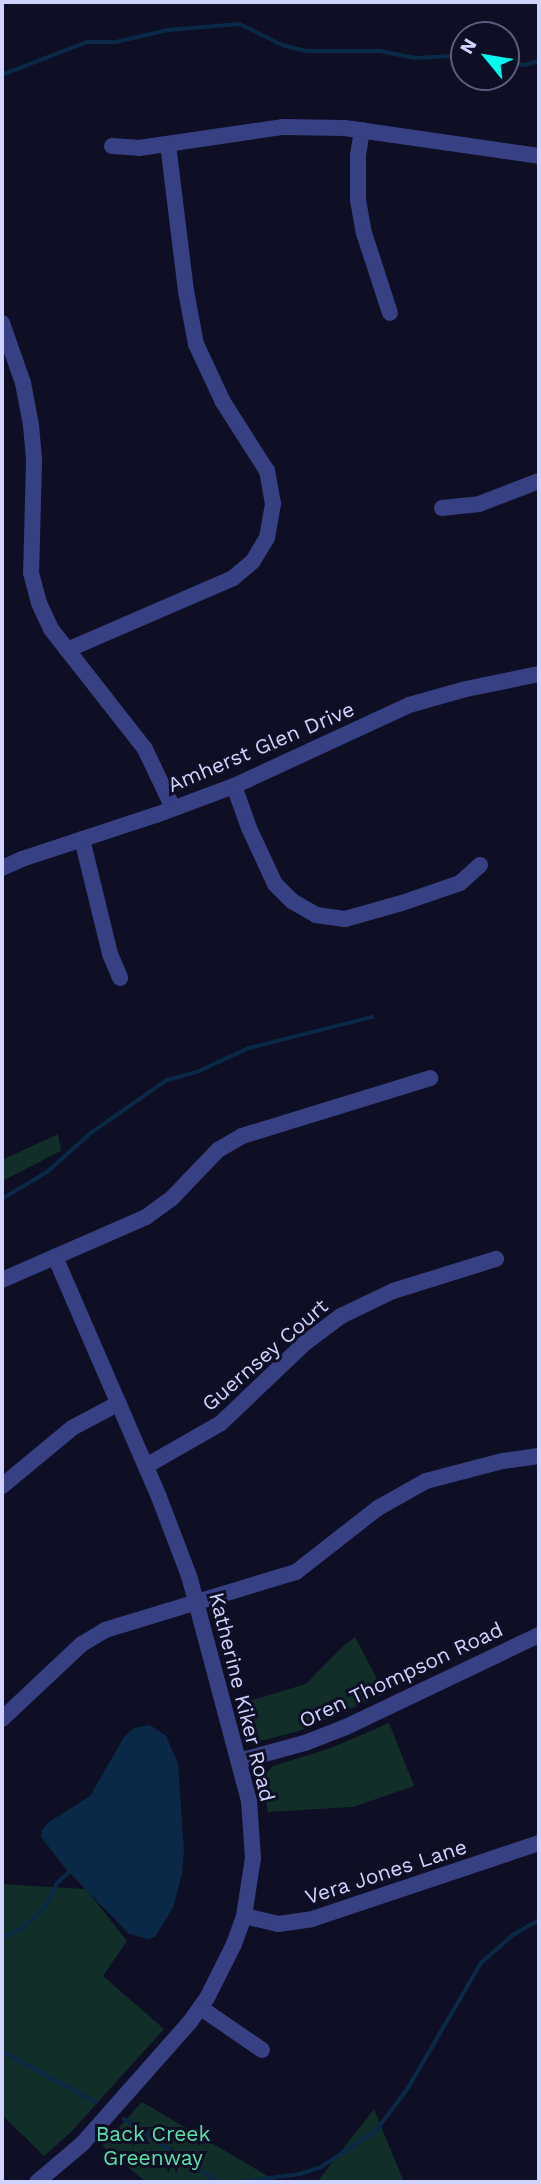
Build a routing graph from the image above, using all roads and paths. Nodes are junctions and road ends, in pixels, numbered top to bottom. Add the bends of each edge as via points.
1 (362, 130) junction
2 (168, 144) junction
3 (112, 146) dead end
4 (539, 156) edge
5 (390, 313) dead end
6 (2, 323) edge
7 (539, 481) edge
8 (442, 508) dead end
9 (67, 650) junction
10 (539, 674) edge
11 (234, 786) junction
12 (173, 808) junction
13 (82, 839) junction
14 (480, 864) dead end
15 (2, 868) edge
16 (120, 978) dead end
17 (430, 1078) dead end
18 (55, 1256) junction
19 (496, 1259) dead end
20 (2, 1280) edge
21 (119, 1403) junction
22 (539, 1456) edge
23 (146, 1466) junction
24 (2, 1486) edge
25 (197, 1603) junction
26 (539, 1635) edge
27 (2, 1719) edge
28 (239, 1761) junction
29 (539, 1843) edge
30 (244, 1916) junction
31 (201, 2008) junction
32 (262, 2050) dead end
33 (37, 2182) edge

1 - 2 street via 283,127
1 - 4 street
1 - 5 street via 358,200
2 - 3 street
2 - 9 street via 196,344 223,402 267,471 273,504 267,538 253,561 233,578
6 - 9 street via 23,383 31,425 31,573 51,629
7 - 8 street via 479,504
9 - 12 street via 145,749
10 - 11 street, Amherst Glen Drive via 409,705
11 - 12 street, Amherst Glen Drive
11 - 14 street via 275,884 316,915 345,919 402,903 460,883
12 - 13 street, Amherst Glen Drive
13 - 15 street, Amherst Glen Drive
13 - 16 street
17 - 18 street via 236,1139 201,1164 161,1208
18 - 20 street
18 - 21 street, Katherine Kiker Road
19 - 23 street, Guernsey Court via 393,1291 341,1316 305,1343 221,1423
21 - 23 street, Katherine Kiker Road
21 - 24 street via 72,1428
22 - 25 street via 426,1481 378,1508 296,1572
23 - 25 street, Katherine Kiker Road
25 - 27 street via 114,1625 87,1640
25 - 28 street, Katherine Kiker Road
26 - 28 street, Oren Thompson Road via 346,1727
28 - 30 street, Katherine Kiker Road via 252,1827 252,1868
29 - 30 street, Vera Jones Lane via 312,1919 278,1923
30 - 31 street, Katherine Kiker Road via 222,1972
31 - 32 street
31 - 33 street, Katherine Kiker Road via 82,2144

